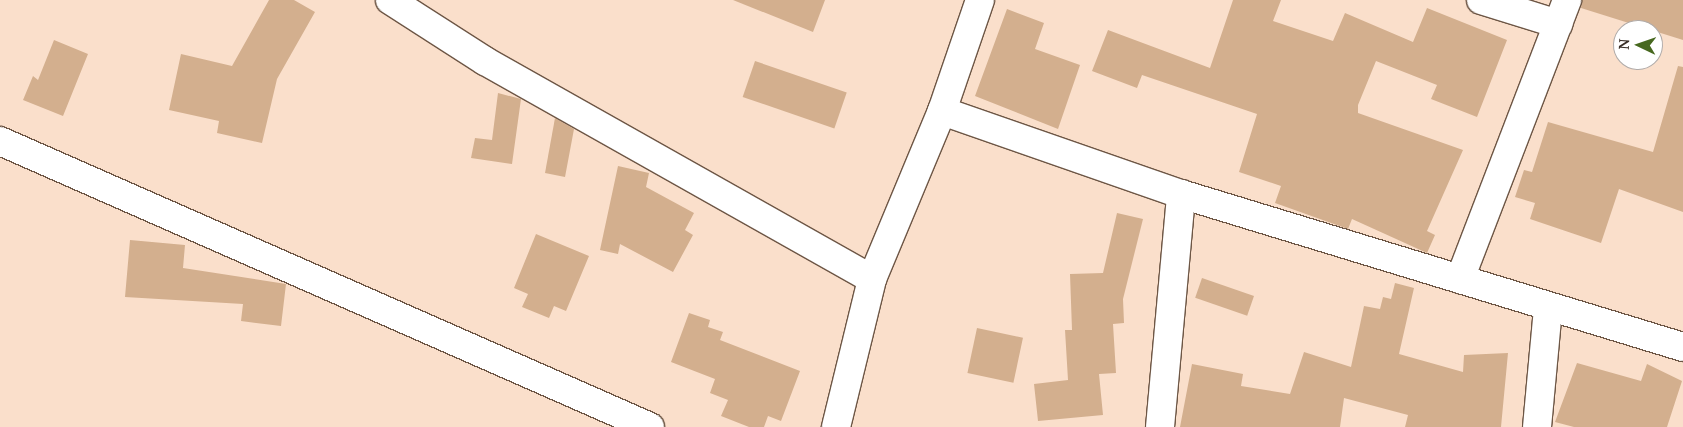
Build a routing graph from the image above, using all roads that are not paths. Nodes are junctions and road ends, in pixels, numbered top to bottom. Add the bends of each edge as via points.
1 (390, 0) edge
2 (980, 0) edge
3 (1481, 0) edge
4 (1562, 12) edge
5 (942, 111) junction
6 (0, 141) edge
7 (1182, 194) junction
8 (872, 278) junction
9 (1460, 279) junction
10 (1548, 308) junction
11 (1683, 347) edge
12 (650, 427) edge
13 (836, 427) edge
14 (1160, 427) edge
15 (1537, 427) edge

1 - 8 street via 486,61
2 - 5 street
3 - 4 street
4 - 9 street
5 - 7 street
5 - 8 street
6 - 12 street
7 - 9 street
7 - 14 street
8 - 13 street
9 - 10 street
10 - 11 street
10 - 15 street

